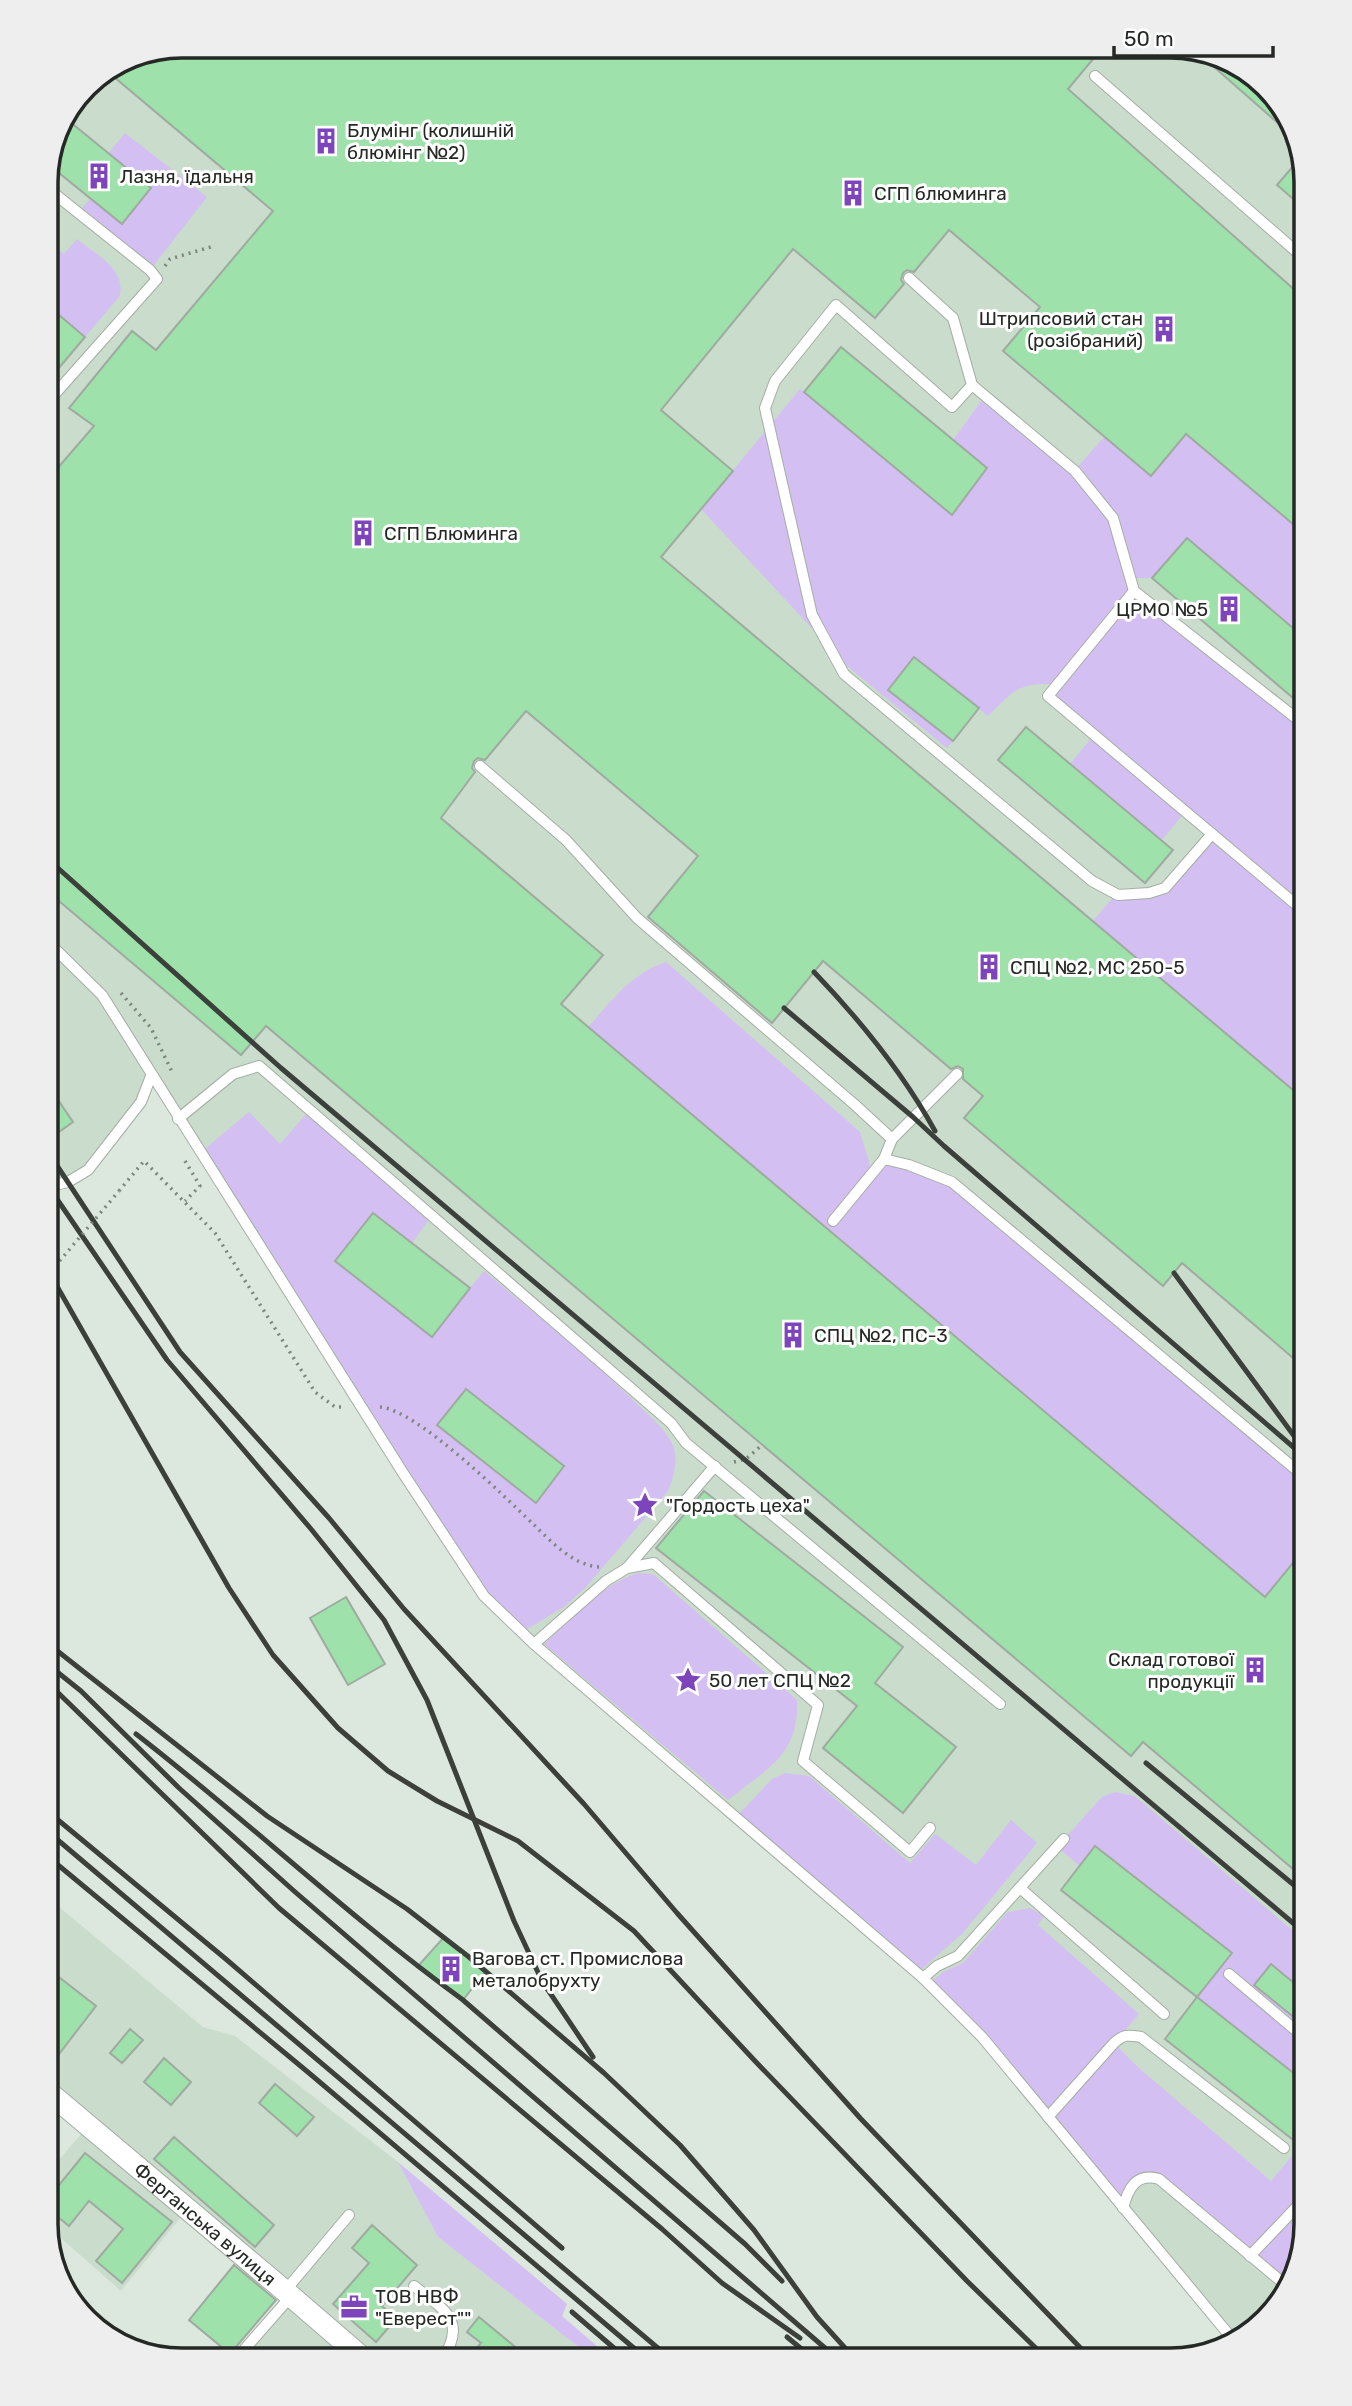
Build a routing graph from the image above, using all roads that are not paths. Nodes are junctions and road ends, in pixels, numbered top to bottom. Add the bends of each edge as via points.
1 (1095, 76) dead end
2 (58, 197) edge
3 (1294, 249) edge
4 (909, 278) dead end
5 (972, 386) junction
6 (58, 390) edge
7 (1134, 591) junction
8 (1294, 716) edge
9 (480, 766) dead end
10 (1212, 834) junction
11 (1294, 902) edge
12 (58, 952) edge
13 (957, 1074) dead end
14 (151, 1076) junction
15 (178, 1119) junction
16 (892, 1139) junction
17 (884, 1159) junction
18 (58, 1184) edge
19 (833, 1222) dead end
20 (715, 1466) junction
21 (1294, 1467) edge
22 (627, 1568) junction
23 (534, 1644) junction
24 (1000, 1704) dead end
25 (930, 1828) dead end
26 (1065, 1839) dead end
27 (1020, 1888) junction
28 (1229, 1974) dead end
29 (923, 1978) junction
30 (1164, 2014) dead end
31 (1294, 2028) edge
32 (58, 2100) edge
33 (1048, 2117) junction
34 (1284, 2148) dead end
35 (1123, 2208) junction
36 (1294, 2210) edge
37 (349, 2215) dead end
38 (1250, 2256) junction
39 (1281, 2281) edge
40 (414, 2286) dead end
41 (285, 2291) junction
42 (1228, 2333) edge
43 (246, 2348) edge
44 (351, 2348) edge
45 (450, 2348) edge

1 - 3 lane
2 - 6 lane via 157,279
4 - 5 lane via 953,317
5 - 7 lane via 1075,471 1113,518
5 - 10 lane via 952,407 836,305 775,381 765,408 813,615 844,674 1092,881 1118,895 1165,888
7 - 8 lane
7 - 10 lane via 1048,696
9 - 16 lane via 566,840 637,918
10 - 11 lane
12 - 14 lane via 102,995
13 - 16 lane
14 - 15 lane
14 - 18 lane via 141,1102 88,1170
15 - 20 lane via 233,1073 259,1066
15 - 23 lane via 484,1596
16 - 17 lane
17 - 19 lane
17 - 21 lane via 952,1182
20 - 22 lane
20 - 24 lane
22 - 23 lane
22 - 25 lane via 654,1563 818,1705 803,1761 910,1852
23 - 29 lane
26 - 27 lane
27 - 29 lane via 958,1956
27 - 30 lane
28 - 31 lane
29 - 33 lane via 982,2036
32 - 41 street, Ферганська вулиця
33 - 34 lane via 1114,2043 1128,2035 1141,2037
33 - 35 lane
35 - 38 lane via 1136,2182 1150,2176 1158,2179
35 - 42 lane
36 - 38 lane
37 - 41 lane
38 - 39 lane
40 - 45 lane via 449,2313 454,2324
41 - 43 lane via 285,2303
41 - 44 street, Ферганська вулиця

